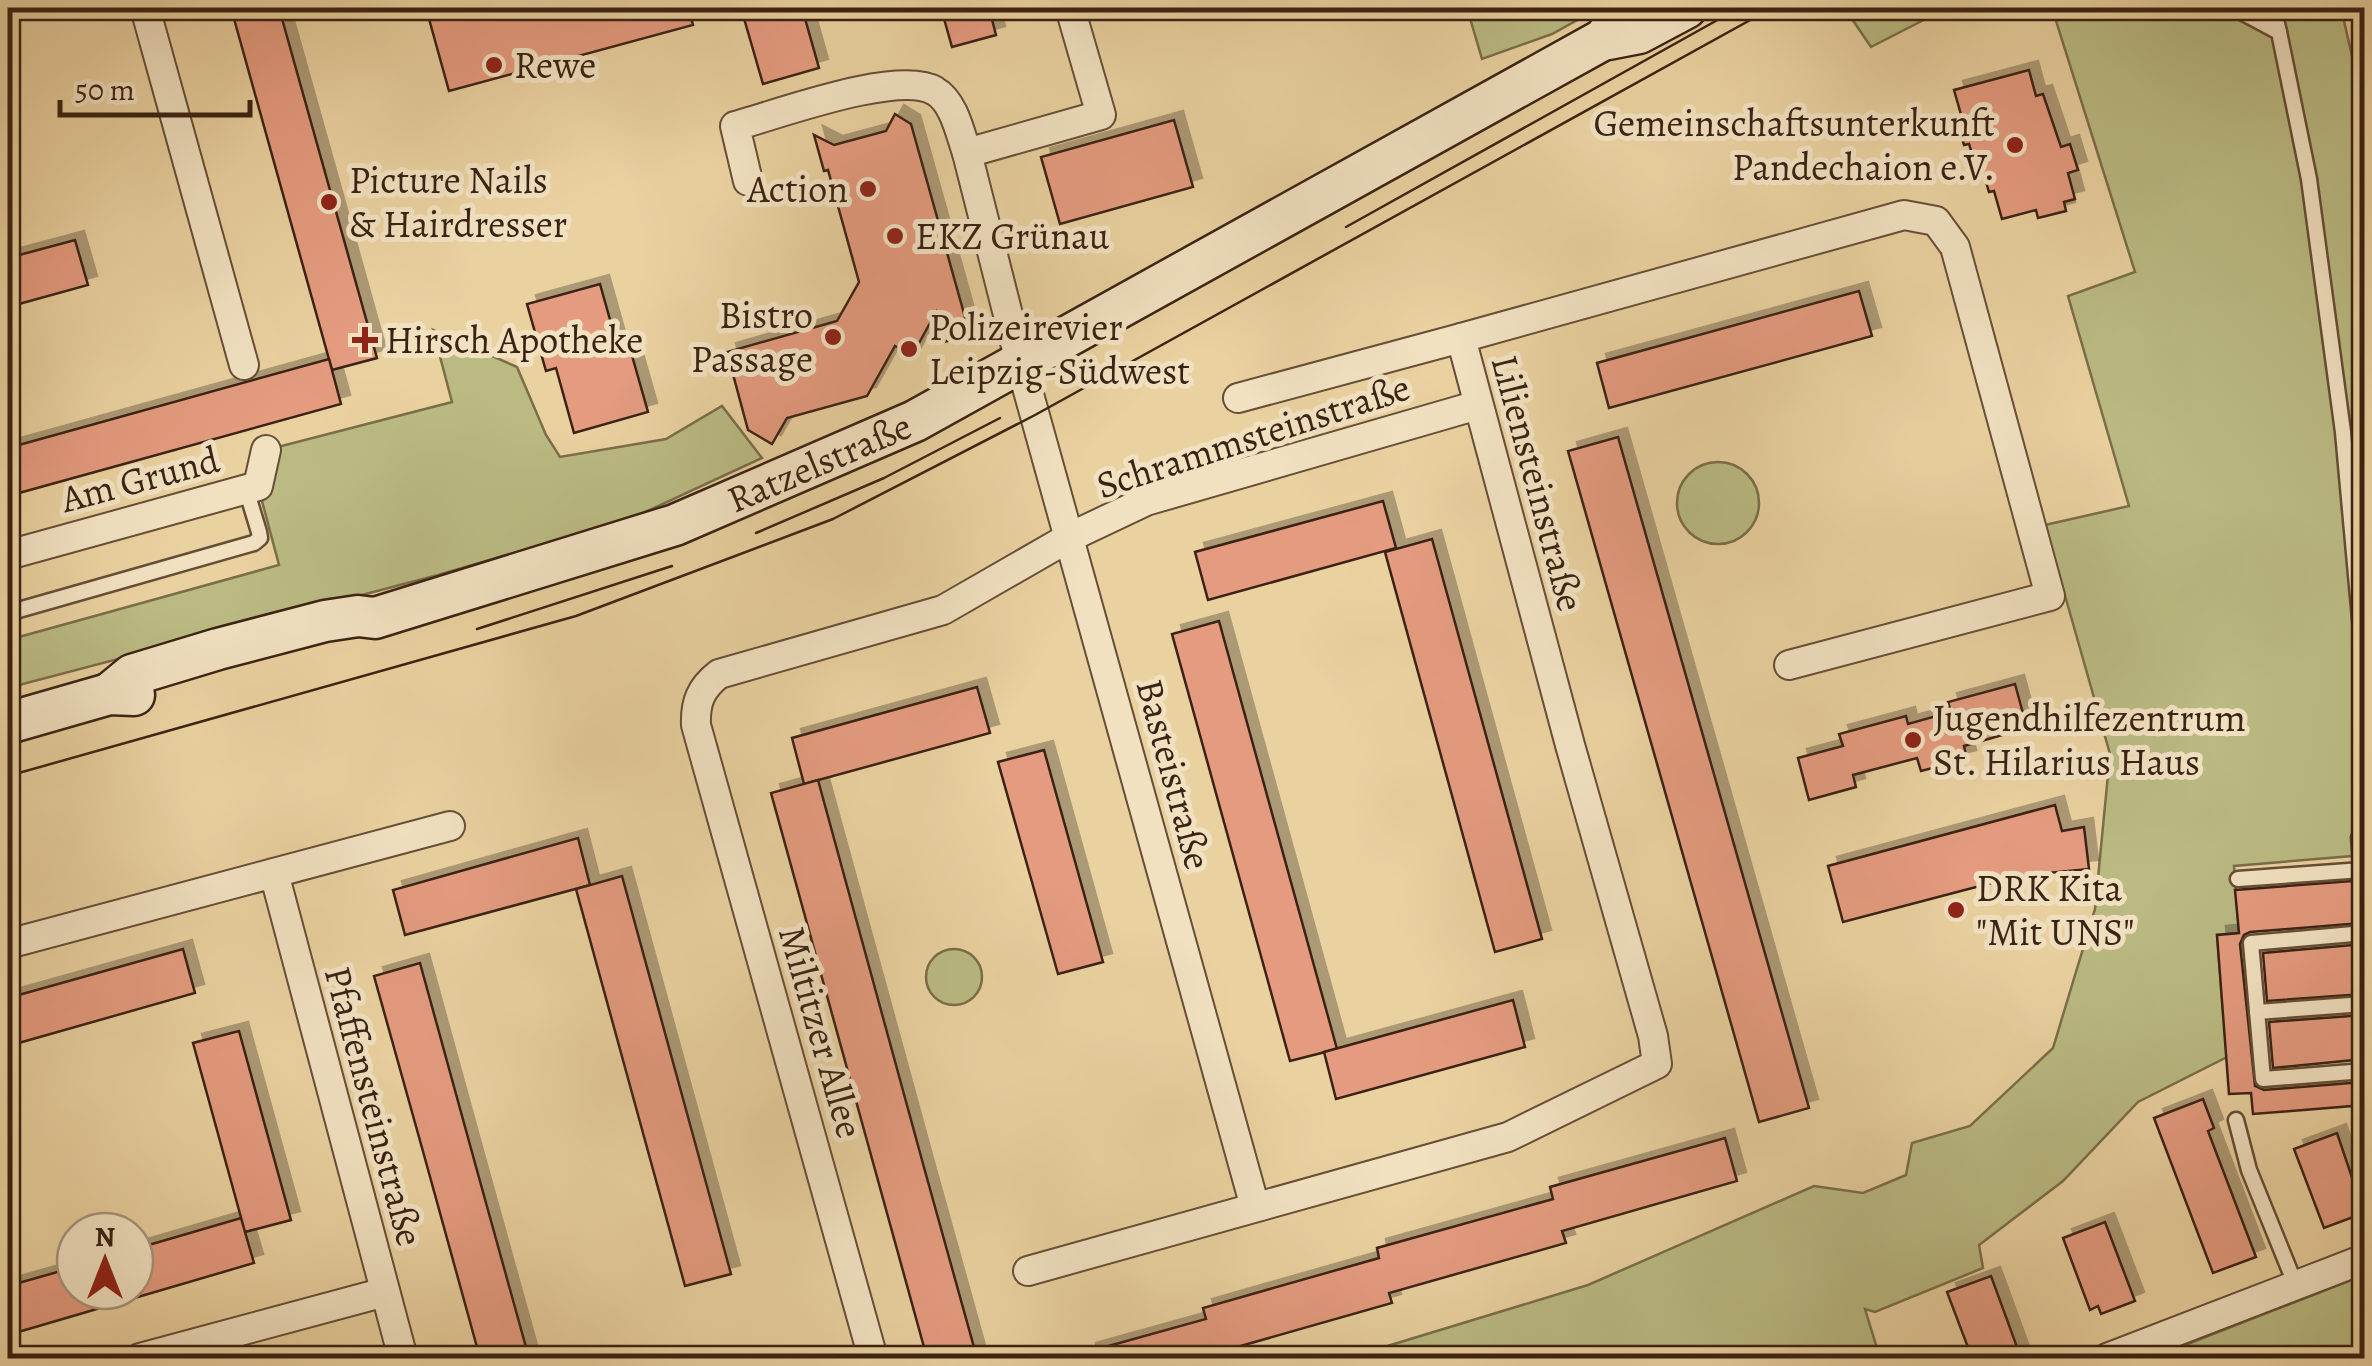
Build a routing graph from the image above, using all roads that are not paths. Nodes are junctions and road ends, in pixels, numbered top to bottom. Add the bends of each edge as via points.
1 (145, 8) edge
2 (1070, 8) edge
3 (1635, 8) edge
4 (1686, 8) edge
5 (2234, 8) edge
6 (2273, 8) edge
7 (2279, 32) junction
8 (1604, 39) junction
9 (966, 153) junction
10 (748, 181) dead end
11 (1461, 338) junction
12 (1020, 362) junction
13 (244, 364) dead end
14 (1238, 398) dead end
15 (1478, 405) junction
16 (266, 450) dead end
17 (246, 489) junction
18 (1070, 537) junction
19 (8, 555) edge
20 (8, 613) edge
21 (2364, 663) edge
22 (1789, 665) dead end
23 (8, 722) edge
24 (696, 725) joint
25 (450, 826) dead end
26 (2364, 827) edge
27 (2362, 870) edge
28 (274, 873) junction
29 (2238, 879) dead end
30 (2364, 893) edge
31 (2364, 932) edge
32 (8, 944) edge
33 (2364, 1004) edge
34 (2258, 1012) junction
35 (2364, 1071) edge
36 (2236, 1120) dead end
37 (1254, 1208) junction
38 (2364, 1259) edge
39 (1028, 1270) dead end
40 (2296, 1286) junction
41 (385, 1292) junction
42 (140, 1358) edge
43 (404, 1358) edge
44 (873, 1358) edge
45 (2107, 1358) edge

1 - 13 street
2 - 9 street via 1101,114
3 - 8 main road, Ratzelstraße
4 - 8 main road, Ratzelstraße via 1639,33
5 - 7 lane
6 - 7 lane
7 - 21 lane via 2314,218 2343,432
8 - 12 main road, Ratzelstraße
9 - 10 street, Basteistraße via 952,110 935,90 882,85 735,126
9 - 12 street, Basteistraße
11 - 14 street
11 - 15 street, Liliensteinstraße
11 - 22 street, Liliensteinstraße via 1904,215 1936,221 1955,247 2050,596
12 - 18 street, Basteistraße
12 - 23 main road, Ratzelstraße via 916,420 675,525 376,618 358,632 265,660
15 - 18 street, Schrammsteinstraße via 1146,501
15 - 37 street, Liliensteinstraße via 1657,1064 1508,1137
16 - 17 street, Am Grund via 258,486
17 - 19 street, Am Grund
17 - 20 lane via 260,532 254,543
18 - 24 street, Schrammsteinstraße via 943,610 718,674 699,696
18 - 37 street, Basteistraße
24 - 44 street, Miltitzer Allee
25 - 28 street
26 - 27 lane
27 - 29 lane
27 - 30 lane
28 - 32 street
28 - 41 street, Pfaffensteinstraße
31 - 34 lane via 2251,943
33 - 34 lane
34 - 35 lane via 2263,1079
36 - 40 lane
37 - 39 street, Liliensteinstraße
38 - 40 street
40 - 45 street
41 - 42 street
41 - 43 street, Pfaffensteinstraße

